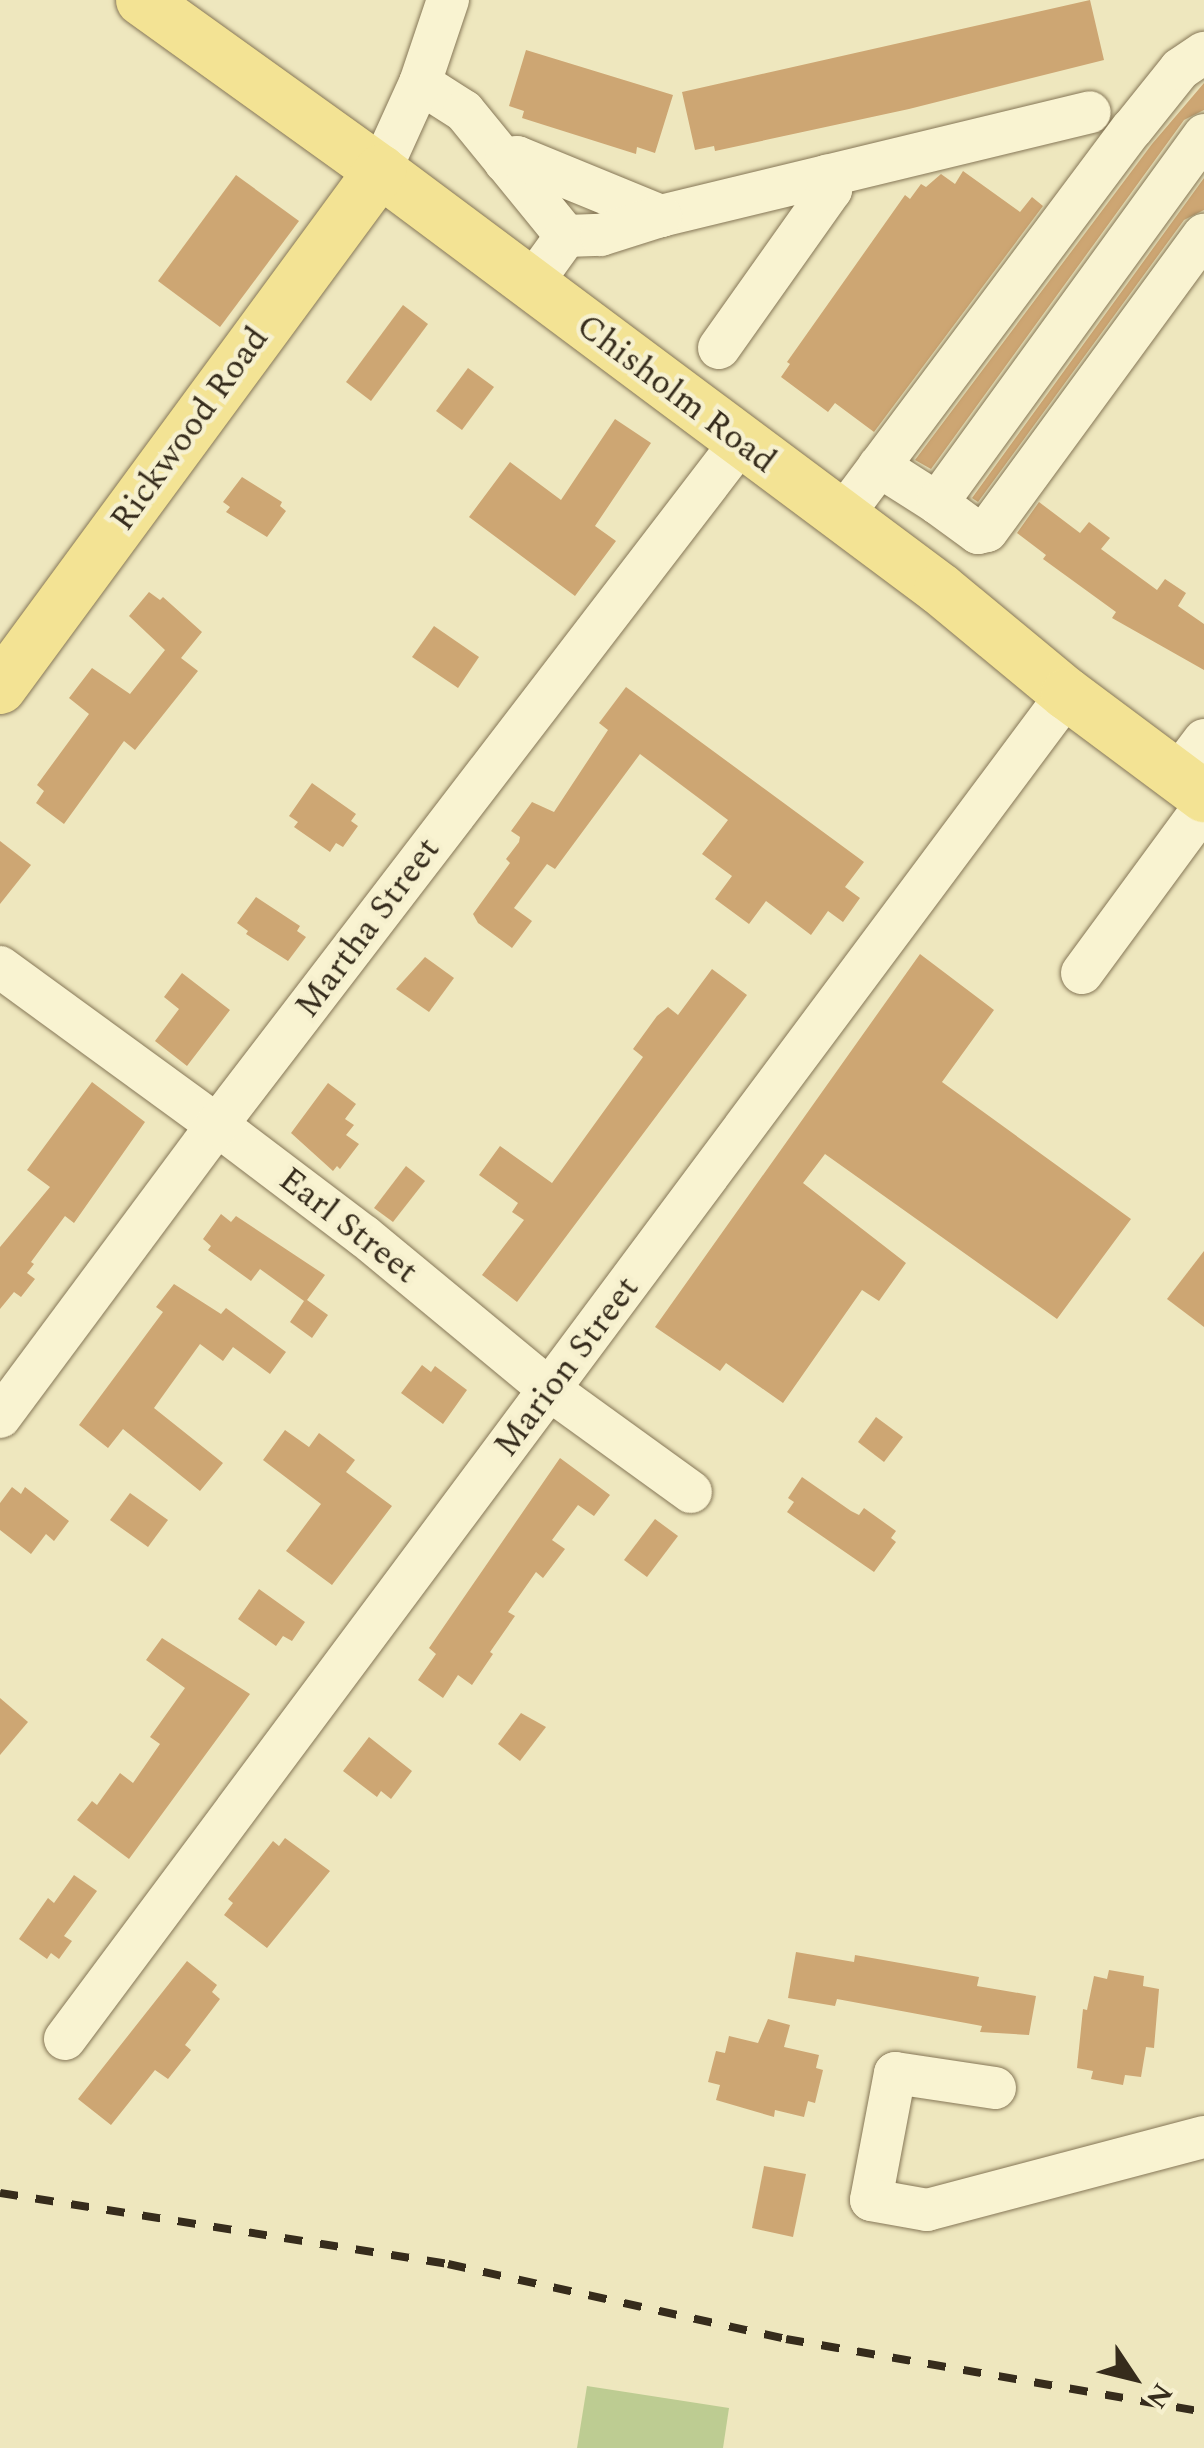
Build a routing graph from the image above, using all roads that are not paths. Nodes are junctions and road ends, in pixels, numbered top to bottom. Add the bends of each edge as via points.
1 (142, 0) edge
2 (448, 0) edge
3 (1204, 53) edge
4 (420, 83) junction
5 (1090, 112) dead end
6 (1204, 135) edge
7 (505, 162) junction
8 (380, 171) junction
9 (827, 176) junction
10 (661, 216) junction
11 (1204, 235) edge
12 (566, 236) junction
13 (530, 286) junction
14 (719, 348) dead end
15 (740, 443) junction
16 (879, 466) junction
17 (937, 503) junction
18 (842, 516) junction
19 (0, 688) edge
20 (1066, 694) junction
21 (1197, 780) edge
22 (0, 966) edge
23 (1082, 973) dead end
24 (218, 1124) junction
25 (550, 1390) junction
26 (0, 1417) edge
27 (691, 1492) dead end
28 (66, 2039) dead end
29 (995, 2088) dead end
30 (1204, 2137) edge

1 - 8 main road, Chisholm Road
2 - 4 street
3 - 16 street via 1180,69 1132,129
4 - 7 street via 464,111
4 - 8 street
5 - 9 street
6 - 17 street
7 - 10 street via 517,157
7 - 12 street
8 - 13 main road, Chisholm Road
8 - 19 main road, Rickwood Road
9 - 10 street
9 - 14 street via 831,190
10 - 12 street via 601,236
11 - 17 street via 987,531 978,533
12 - 13 street
13 - 15 main road, Chisholm Road
15 - 18 main road, Chisholm Road
15 - 24 street, Martha Street
16 - 17 street
16 - 18 street
18 - 20 main road, Chisholm Road
20 - 21 main road, Chisholm Road
20 - 25 street, Marion Street
21 - 23 street
22 - 24 street, Earl Street
24 - 25 street, Earl Street
24 - 26 street, Martha Street
25 - 27 street, Earl Street
25 - 28 street, Marion Street
29 - 30 street via 895,2073 870,2200 927,2210

